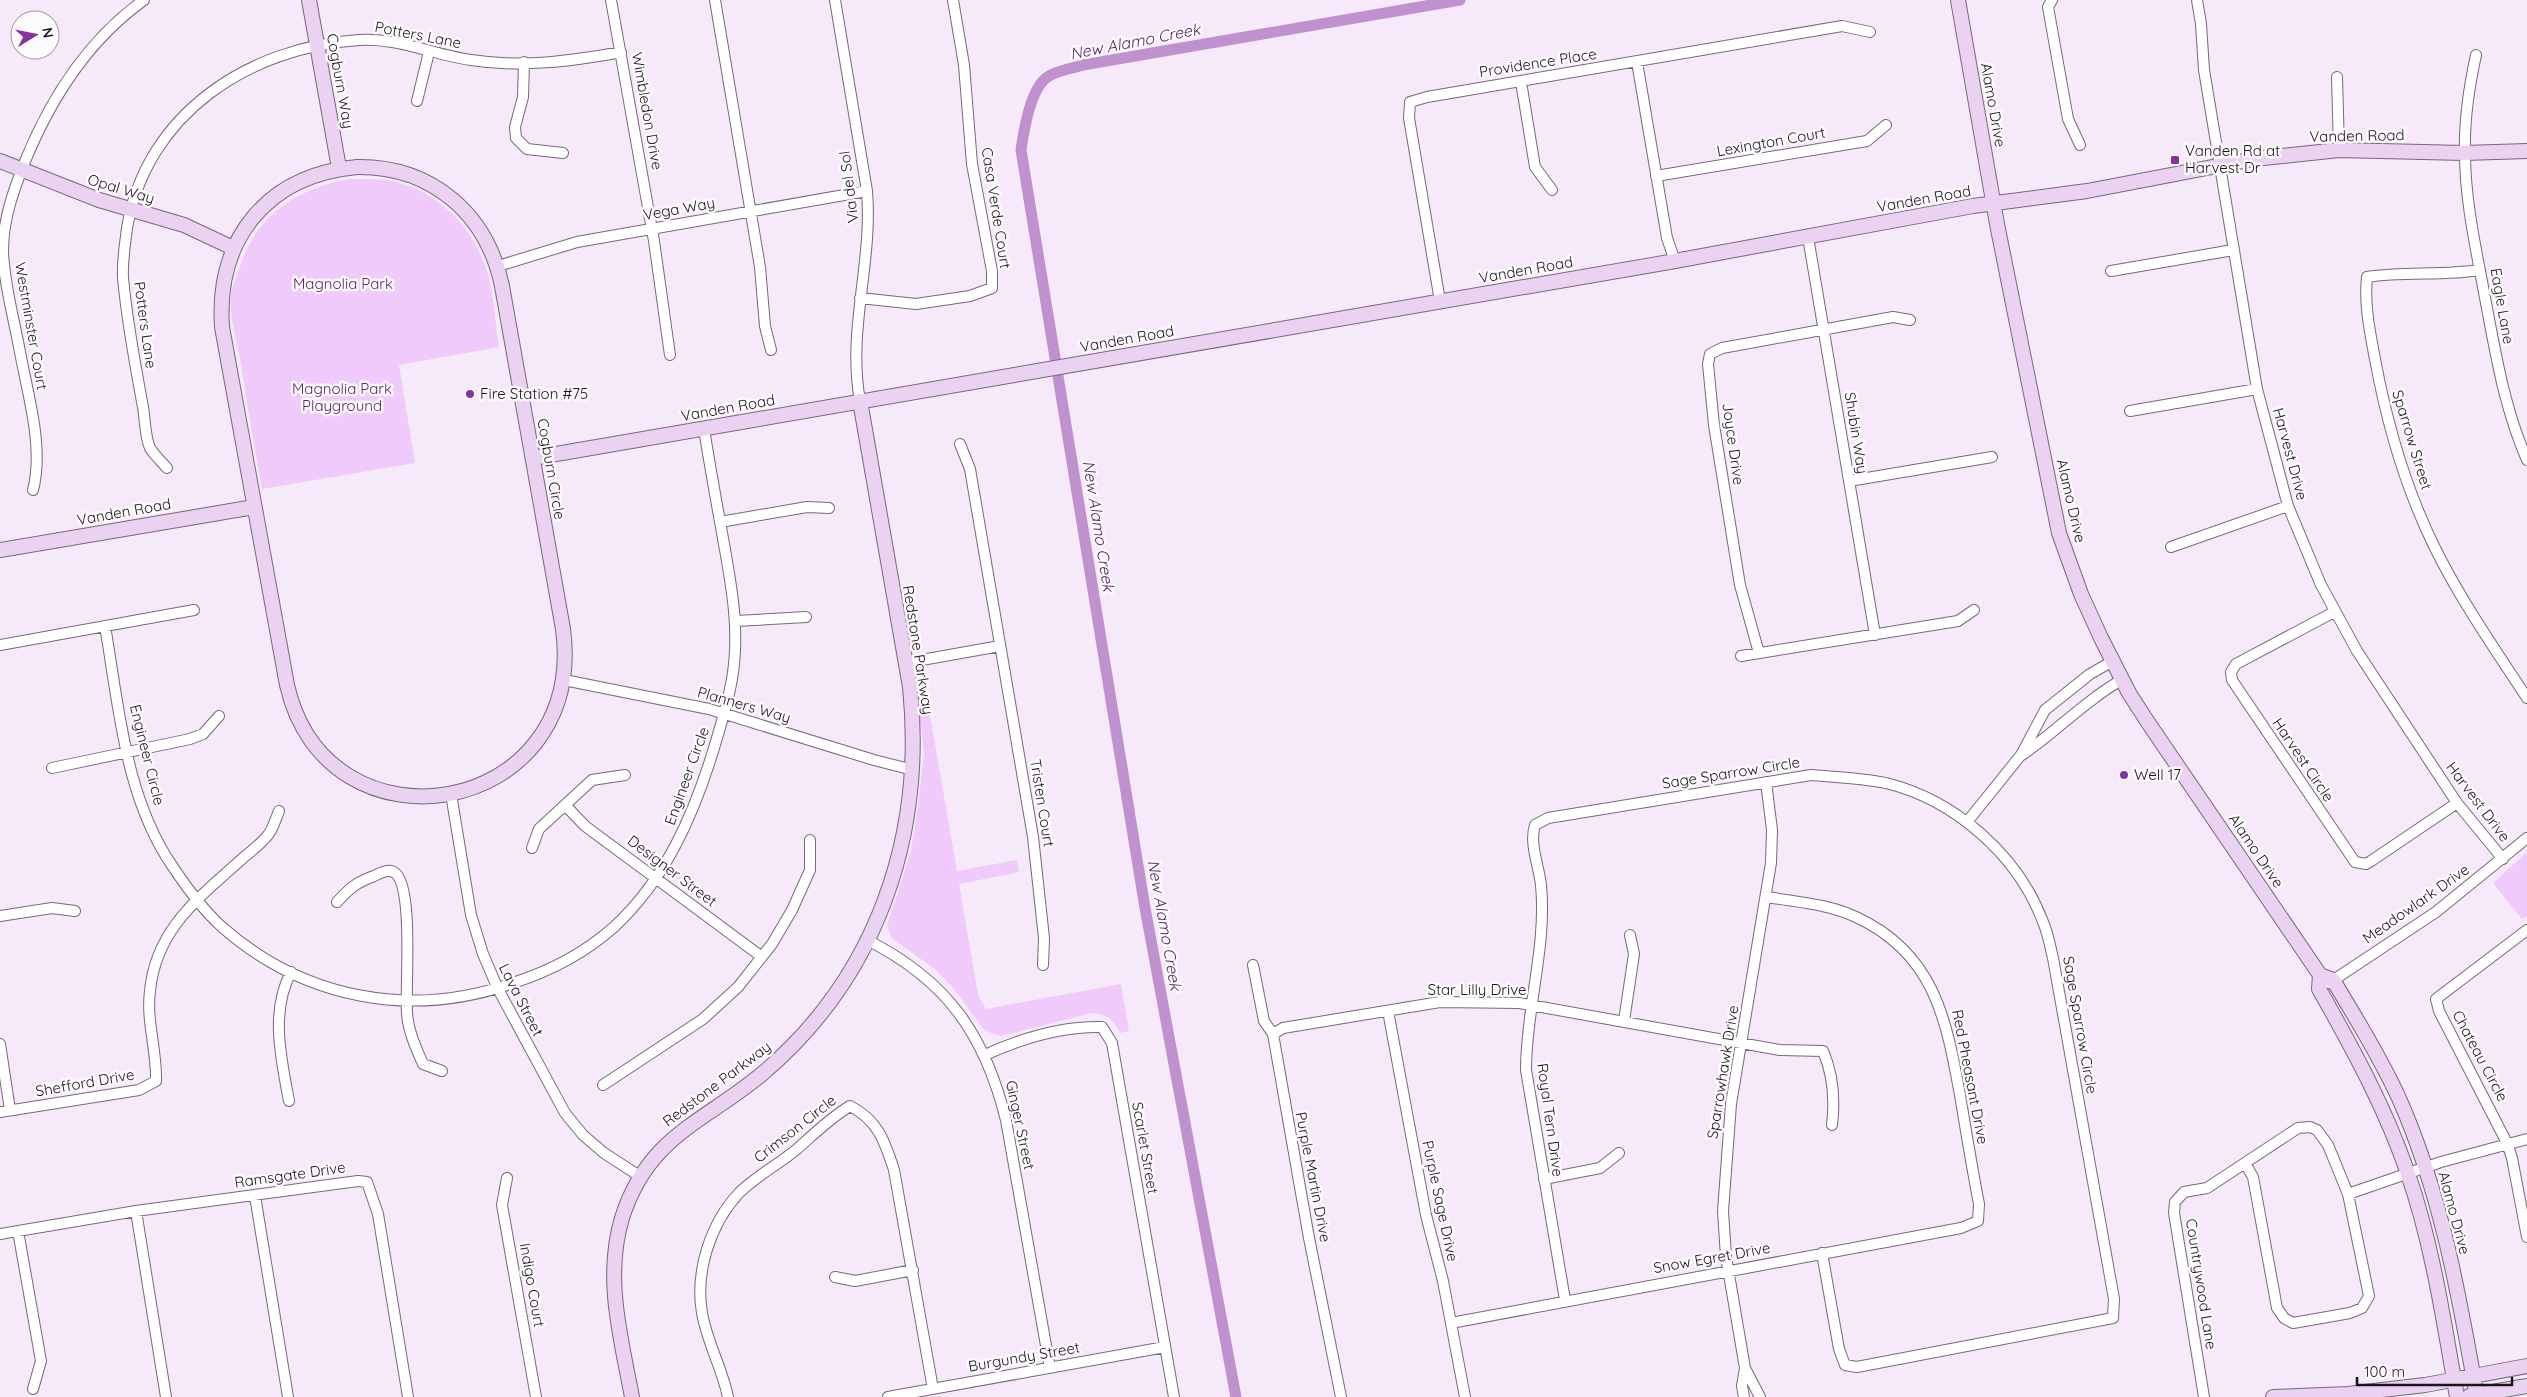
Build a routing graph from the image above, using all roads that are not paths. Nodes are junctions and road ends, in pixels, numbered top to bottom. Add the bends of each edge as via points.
1 (144, 0) edge
2 (309, 0) edge
3 (611, 0) edge
4 (715, 0) edge
5 (835, 0) edge
6 (953, 0) edge
7 (1958, 0) edge
8 (2052, 0) edge
9 (2196, 0) edge
10 (1870, 32) dead end
11 (317, 47) junction
12 (429, 52) junction
13 (621, 52) junction
14 (2476, 55) dead end
15 (524, 62) junction
16 (1637, 62) junction
17 (2337, 77) dead end
18 (1521, 82) junction
19 (417, 101) dead end
20 (1886, 125) dead end
21 (2080, 145) dead end
22 (2339, 150) junction
23 (2527, 151) edge
24 (563, 153) dead end
25 (2464, 153) junction
26 (0, 161) edge
27 (2219, 165) junction
28 (339, 168) junction
29 (22, 169) junction
30 (1656, 176) junction
31 (1552, 190) dead end
32 (867, 191) junction
33 (1994, 203) junction
34 (131, 210) junction
35 (751, 211) junction
36 (652, 228) junction
37 (1808, 237) junction
38 (233, 248) junction
39 (2233, 250) junction
40 (1675, 261) junction
41 (498, 266) junction
42 (2480, 270) junction
43 (2111, 271) dead end
44 (860, 298) junction
45 (1440, 301) junction
46 (1910, 320) dead end
47 (1824, 330) junction
48 (771, 350) dead end
49 (670, 355) dead end
50 (2257, 389) junction
51 (860, 401) junction
52 (2130, 411) dead end
53 (704, 429) junction
54 (960, 444) dead end
55 (1992, 457) dead end
56 (533, 458) junction
57 (2527, 460) edge
58 (166, 468) dead end
59 (1849, 481) junction
60 (33, 490) dead end
61 (254, 506) junction
62 (2288, 506) junction
63 (829, 508) dead end
64 (720, 522) junction
65 (2171, 546) dead end
66 (0, 550) edge
67 (194, 610) dead end
68 (1974, 610) dead end
69 (2334, 612) junction
70 (806, 617) dead end
71 (736, 621) junction
72 (105, 626) junction
73 (1875, 635) junction
74 (0, 645) edge
75 (1000, 646) junction
76 (1760, 653) junction
77 (1741, 656) dead end
78 (2113, 661) junction
79 (905, 663) junction
80 (564, 680) junction
81 (2123, 680) junction
82 (2527, 698) edge
83 (724, 713) junction
84 (219, 716) dead end
85 (127, 751) junction
86 (2021, 755) junction
87 (52, 768) dead end
88 (913, 770) junction
89 (625, 775) dead end
90 (1766, 782) junction
91 (451, 794) junction
92 (2458, 804) junction
93 (566, 806) junction
94 (279, 811) dead end
95 (1968, 822) junction
96 (1535, 825) joint
97 (2527, 838) edge
98 (810, 840) dead end
99 (532, 848) dead end
100 (2502, 859) junction
101 (656, 878) junction
102 (1767, 897) junction
103 (197, 899) junction
104 (337, 902) dead end
105 (75, 912) dead end
106 (0, 916) edge
107 (2527, 930) edge
108 (1630, 935) dead end
109 (867, 940) junction
110 (762, 957) junction
111 (1043, 965) dead end
112 (1253, 965) dead end
113 (290, 972) junction
114 (2327, 977) junction
115 (498, 989) junction
116 (407, 1002) junction
117 (1531, 1004) junction
118 (1388, 1011) junction
119 (1624, 1021) junction
120 (1272, 1034) junction
121 (1742, 1043) junction
122 (0, 1044) edge
123 (985, 1055) junction
124 (442, 1072) dead end
125 (603, 1085) dead end
126 (289, 1101) dead end
127 (5, 1111) edge
128 (1832, 1125) dead end
129 (2527, 1139) edge
130 (2506, 1143) junction
131 (1619, 1153) dead end
132 (2245, 1164) junction
133 (2426, 1169) junction
134 (2408, 1174) junction
135 (641, 1177) junction
136 (507, 1178) dead end
137 (1544, 1179) junction
138 (2348, 1194) junction
139 (255, 1196) junction
140 (136, 1211) junction
141 (1978, 1221) joint
142 (18, 1231) junction
143 (0, 1234) edge
144 (2527, 1237) edge
145 (1822, 1253) junction
146 (913, 1270) junction
147 (1728, 1270) junction
148 (835, 1277) dead end
149 (1565, 1300) junction
150 (1451, 1323) junction
151 (1165, 1347) junction
152 (2527, 1366) edge
153 (1050, 1368) junction
154 (1745, 1368) junction
155 (2473, 1376) junction
156 (2454, 1379) junction
157 (2527, 1386) edge
158 (33, 1389) dead end
159 (933, 1389) junction
160 (2473, 1396) edge
161 (166, 1397) edge
162 (288, 1397) edge
163 (408, 1397) edge
164 (536, 1397) edge
165 (632, 1397) edge
166 (728, 1397) edge
167 (888, 1397) edge
168 (1174, 1397) edge
169 (1341, 1397) edge
170 (1465, 1397) edge
171 (1744, 1397) edge
172 (1760, 1397) edge
173 (2204, 1397) edge
174 (2272, 1397) edge
175 (2457, 1397) edge

1 - 29 street, Westminster Court via 101,37 59,90
2 - 11 street, Cogburn Way
3 - 13 street, Wimbledon Drive
4 - 35 street
5 - 32 street, Via del Sol
6 - 44 street, Casa Verde Court via 964,65 972,164 992,270 992,288 970,296 916,304
7 - 33 street, Alamo Drive
8 - 21 street via 2048,7 2068,119
9 - 27 street, Harvest Drive
10 - 16 street, Providence Place via 1842,26
11 - 12 street, Potters Lane via 373,40
11 - 28 street, Cogburn Way
11 - 34 street, Potters Lane via 278,56 223,83 202,99 163,139 144,173
12 - 15 street, Potters Lane via 472,60
12 - 19 street
13 - 15 street, Potters Lane via 558,62
13 - 36 street, Wimbledon Drive
14 - 25 street, Eagle Lane
15 - 24 street via 523,97 515,127 516,138 527,149
16 - 18 street, Providence Place
16 - 30 street
17 - 22 street
18 - 31 street via 1535,167
18 - 45 street, Providence Place via 1410,102 1409,118
20 - 30 street, Lexington Court via 1867,141
22 - 25 street, Vanden Road
22 - 27 street, Vanden Road
23 - 25 street, Vanden Road
25 - 42 street, Eagle Lane
26 - 29 street, Opal Way
27 - 33 street, Vanden Road via 2087,191
27 - 39 street, Harvest Drive
28 - 38 street, Cogburn Circle via 307,178 279,194 248,224
28 - 41 street, Cogburn Circle via 382,167 427,182 450,197 472,218
29 - 34 street, Opal Way via 80,194
29 - 60 street, Westminster Court via 8,207 3,252 37,460
30 - 40 street via 1667,238
32 - 35 street, Vega Way
32 - 44 street, Via del Sol via 870,221
33 - 37 street, Vanden Road
33 - 78 street, Alamo Drive via 2059,533 2081,594
34 - 38 street, Opal Way via 184,225
34 - 58 street, Potters Lane via 122,268 126,315 150,448
35 - 36 street, Vega Way
35 - 48 street via 765,326
36 - 41 street, Vega Way via 577,242
36 - 49 street, Wimbledon Drive
37 - 40 street, Vanden Road
37 - 47 street, Shubin Way
38 - 61 street, Cogburn Circle via 224,282 222,327
39 - 43 street
39 - 50 street, Harvest Drive
40 - 45 street, Vanden Road
41 - 56 street, Cogburn Circle
42 - 57 street, Eagle Lane via 2497,363 2514,428
42 - 82 street, Sparrow Street via 2366,277 2364,298 2382,398 2409,486 2434,546 2465,602
44 - 51 street, Via del Sol via 854,358
45 - 51 street, Vanden Road
46 - 47 street via 1893,317
47 - 59 street, Shubin Way
47 - 76 street, Joyce Drive via 1722,348 1710,354 1708,364 1714,425 1740,585
50 - 52 street
50 - 62 street, Harvest Drive
51 - 53 street, Vanden Road
51 - 79 street, Redstone Parkway
53 - 56 street, Vanden Road
53 - 64 street, Engineer Circle
54 - 75 street, Tristen Court via 970,469
55 - 59 street
56 - 80 street, Cogburn Circle via 564,629
59 - 73 street, Shubin Way
61 - 66 street, Vanden Road
61 - 91 street, Cogburn Circle via 288,690 296,715 308,735 333,763 366,784 409,796
62 - 65 street
62 - 69 street, Harvest Drive
63 - 64 street via 807,507
64 - 71 street, Engineer Circle
67 - 72 street
68 - 73 street via 1958,621
69 - 92 street, Harvest Drive
69 - 92 street, Harvest Circle via 2236,664 2232,680 2355,862 2366,864 2372,861
70 - 71 street
71 - 83 street, Engineer Circle via 732,679
72 - 74 street
72 - 85 street, Engineer Circle
73 - 76 street
75 - 79 street
75 - 111 street, Tristen Court via 1033,837 1044,938
76 - 77 street
78 - 81 street, Alamo Drive
78 - 86 street via 2090,674 2045,710
79 - 88 street, Redstone Parkway via 913,717
80 - 83 street, Planners Way
80 - 91 street, Cogburn Circle via 551,719 526,754 490,781
81 - 86 street via 2099,692 2042,742
81 - 114 street, Alamo Drive via 2147,721
83 - 88 street, Planners Way
83 - 101 street, Engineer Circle via 683,834
84 - 85 street via 203,734 190,739
85 - 87 street
85 - 103 street, Engineer Circle via 151,828
86 - 95 street
88 - 109 street, Redstone Parkway via 909,815 899,859
89 - 93 street via 592,780
90 - 95 street, Sage Sparrow Circle via 1811,775 1886,783 1915,792
90 - 96 street, Sage Sparrow Circle via 1548,818
90 - 102 street, Sparrowhawk Drive via 1772,830
91 - 115 street, Lava Street via 470,915
92 - 100 street, Harvest Drive
93 - 99 street via 539,829
93 - 101 street, Designer Street via 585,826
94 - 103 street via 270,834
95 - 145 street, Sage Sparrow Circle via 2008,862 2044,922 2054,958 2114,1299 2114,1318 1857,1367 1845,1365 1839,1349
96 - 117 street, Royal Tern Drive via 1533,841 1541,884 1542,912
97 - 100 street, Meadowlark Drive
98 - 110 street via 810,870 792,910
100 - 114 street, Meadowlark Drive via 2436,912
101 - 110 street, Designer Street
101 - 115 street, Engineer Circle via 614,927 578,954 542,974
102 - 121 street, Sparrowhawk Drive
102 - 141 street, Red Pheasant Drive via 1828,907 1855,916 1897,944 1931,986 1950,1038 1979,1204
103 - 113 street, Engineer Circle via 220,926 251,950
103 - 127 street, Shefford Drive via 172,926 157,956 148,1016 156,1081 139,1090
104 - 116 street via 354,884 387,870 395,872 400,879 407,916
105 - 106 street via 52,908
107 - 130 street, Chateau Circle via 2436,1000
108 - 119 street via 1634,954
109 - 123 street, Ginger Street via 906,962 934,984 960,1014
109 - 135 street, Redstone Parkway via 834,995 790,1048 762,1074 670,1140
110 - 125 street via 738,987 703,1019
112 - 120 street, Purple Martin Drive via 1264,1021
113 - 116 street, Engineer Circle via 333,990
113 - 126 street via 285,983 278,1027
114 - 133 street, Alamo Drive via 2385,1071
114 - 134 street via 2319,989 2383,1109
115 - 116 street, Engineer Circle via 452,999
115 - 135 street, Lava Street via 565,1113 604,1153
116 - 124 street via 406,1014 423,1064
117 - 118 street, Star Lilly Drive via 1440,1002
117 - 119 street, Star Lilly Drive
117 - 137 street, Royal Tern Drive via 1526,1070
118 - 120 street, Star Lilly Drive via 1283,1028
118 - 150 street, Purple Sage Drive via 1426,1215
119 - 121 street, Star Lilly Drive
120 - 169 street, Purple Martin Drive
121 - 128 street, Star Lilly Drive via 1780,1050 1824,1050 1834,1104
121 - 147 street, Sparrowhawk Drive via 1726,1145 1723,1210
122 - 127 street
123 - 151 street, Scarlet Street via 1042,1034 1087,1026 1102,1027 1112,1042
123 - 153 street, Ginger Street via 997,1084 1006,1120
129 - 130 street
130 - 133 street
130 - 144 street, Chateau Circle via 2512,1158
131 - 137 street via 1600,1168
132 - 138 street, Countrywood Lane via 2298,1128 2310,1127 2317,1130 2328,1146
132 - 138 street via 2253,1177 2277,1308 2284,1318 2293,1323 2350,1313 2362,1308 2368,1296
132 - 173 street, Countrywood Lane via 2207,1188 2184,1192 2175,1202 2174,1213
133 - 134 street
133 - 155 street, Alamo Drive via 2447,1243
134 - 138 street
134 - 156 street via 2426,1232
135 - 165 street, Redstone Parkway via 623,1217 614,1261 614,1295
136 - 164 street, Indigo Court via 502,1205
137 - 149 street, Royal Tern Drive
139 - 140 street, Ramsgate Drive
139 - 162 street
139 - 163 street, Ramsgate Drive via 358,1180 367,1182 378,1214
140 - 142 street, Ramsgate Drive
140 - 161 street
141 - 145 street, Snow Egret Drive via 1961,1228
142 - 143 street, Ramsgate Drive
142 - 158 street via 41,1361
145 - 147 street, Snow Egret Drive
146 - 148 street via 855,1281
146 - 159 street, Crimson Circle
146 - 166 street, Crimson Circle via 894,1170 884,1142 866,1114 850,1106 832,1117 739,1194 722,1216 710,1240 700,1294 702,1313
147 - 149 street, Snow Egret Drive
147 - 154 street, Sparrowhawk Drive
149 - 150 street, Snow Egret Drive
150 - 170 street, Purple Sage Drive
151 - 153 street, Burgundy Street
151 - 168 street, Scarlet Street
152 - 155 street
153 - 159 street, Burgundy Street
154 - 171 street, Sparrowhawk Drive
154 - 172 street, Sparrowhawk Drive
155 - 156 street
155 - 160 street, Alamo Drive
156 - 174 street via 2348,1394
156 - 175 street
157 - 160 street
159 - 167 street, Burgundy Street

